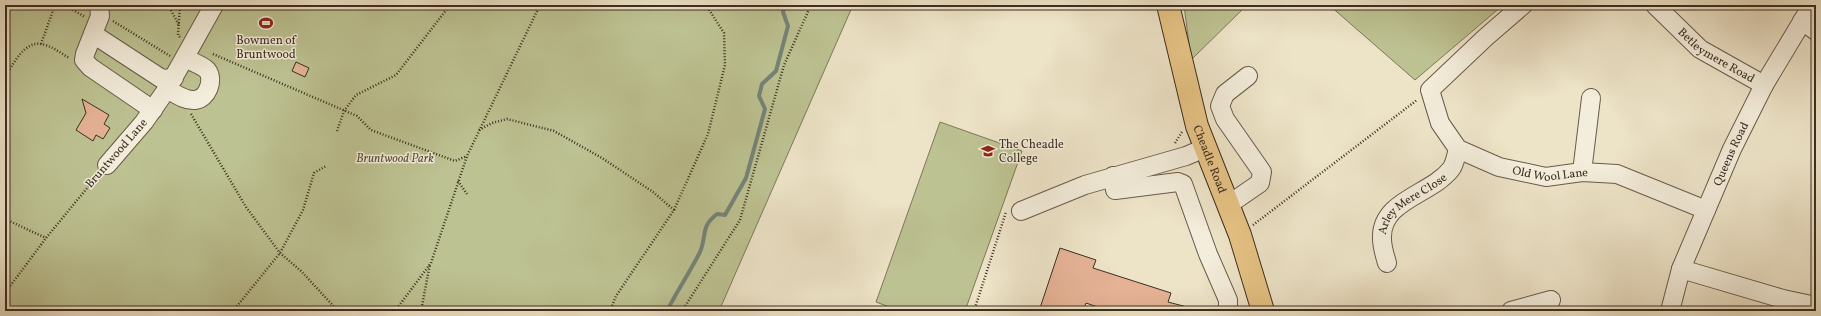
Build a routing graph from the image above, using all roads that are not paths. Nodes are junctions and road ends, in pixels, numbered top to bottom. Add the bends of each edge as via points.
1 (214, 5) edge
2 (1168, 5) edge
3 (1523, 5) edge
4 (1655, 5) edge
5 (1812, 5) edge
6 (100, 20) edge
7 (1809, 26) edge
8 (181, 72) junction
9 (1248, 76) dead end
10 (1764, 85) junction
11 (1591, 98) dead end
12 (153, 110) junction
13 (1205, 148) junction
14 (1458, 149) junction
15 (107, 165) road end
16 (1582, 172) junction
17 (1113, 176) junction
18 (1228, 205) junction
19 (1706, 210) junction
20 (1022, 211) dead end
21 (1387, 263) dead end
22 (1680, 269) junction
23 (1551, 300) dead end
24 (1816, 306) edge
25 (1228, 311) edge
26 (1262, 311) edge
27 (1511, 311) edge
28 (1670, 311) edge

1 - 8 street, Bruntwood Lane
2 - 13 main road, Cheadle Road via 1190,102
3 - 14 street via 1430,90 1440,123
4 - 10 street, Betleymere Road via 1700,49
5 - 7 street, Queens Road
6 - 8 street via 162,79
6 - 12 street via 84,60
7 - 10 street, Queens Road
8 - 12 street, Bruntwood Lane
9 - 18 street via 1226,94 1220,106 1225,119 1262,172 1260,183
10 - 19 street, Queens Road via 1732,149
11 - 16 street
12 - 15 street, Bruntwood Lane
13 - 17 street via 1186,156
13 - 18 main road, Cheadle Road
14 - 16 street, Old Wool Lane via 1499,167 1546,177
14 - 21 street, Arley Mere Close via 1452,168 1433,185 1394,209 1384,222 1382,239
16 - 19 street, Old Wool Lane via 1617,174
17 - 20 street
17 - 25 street via 1115,190 1178,182 1183,184 1208,254 1228,300
18 - 26 main road, Cheadle Road via 1240,235
19 - 22 street, Queens Road
22 - 24 street
22 - 28 street, Queens Road
23 - 27 street

